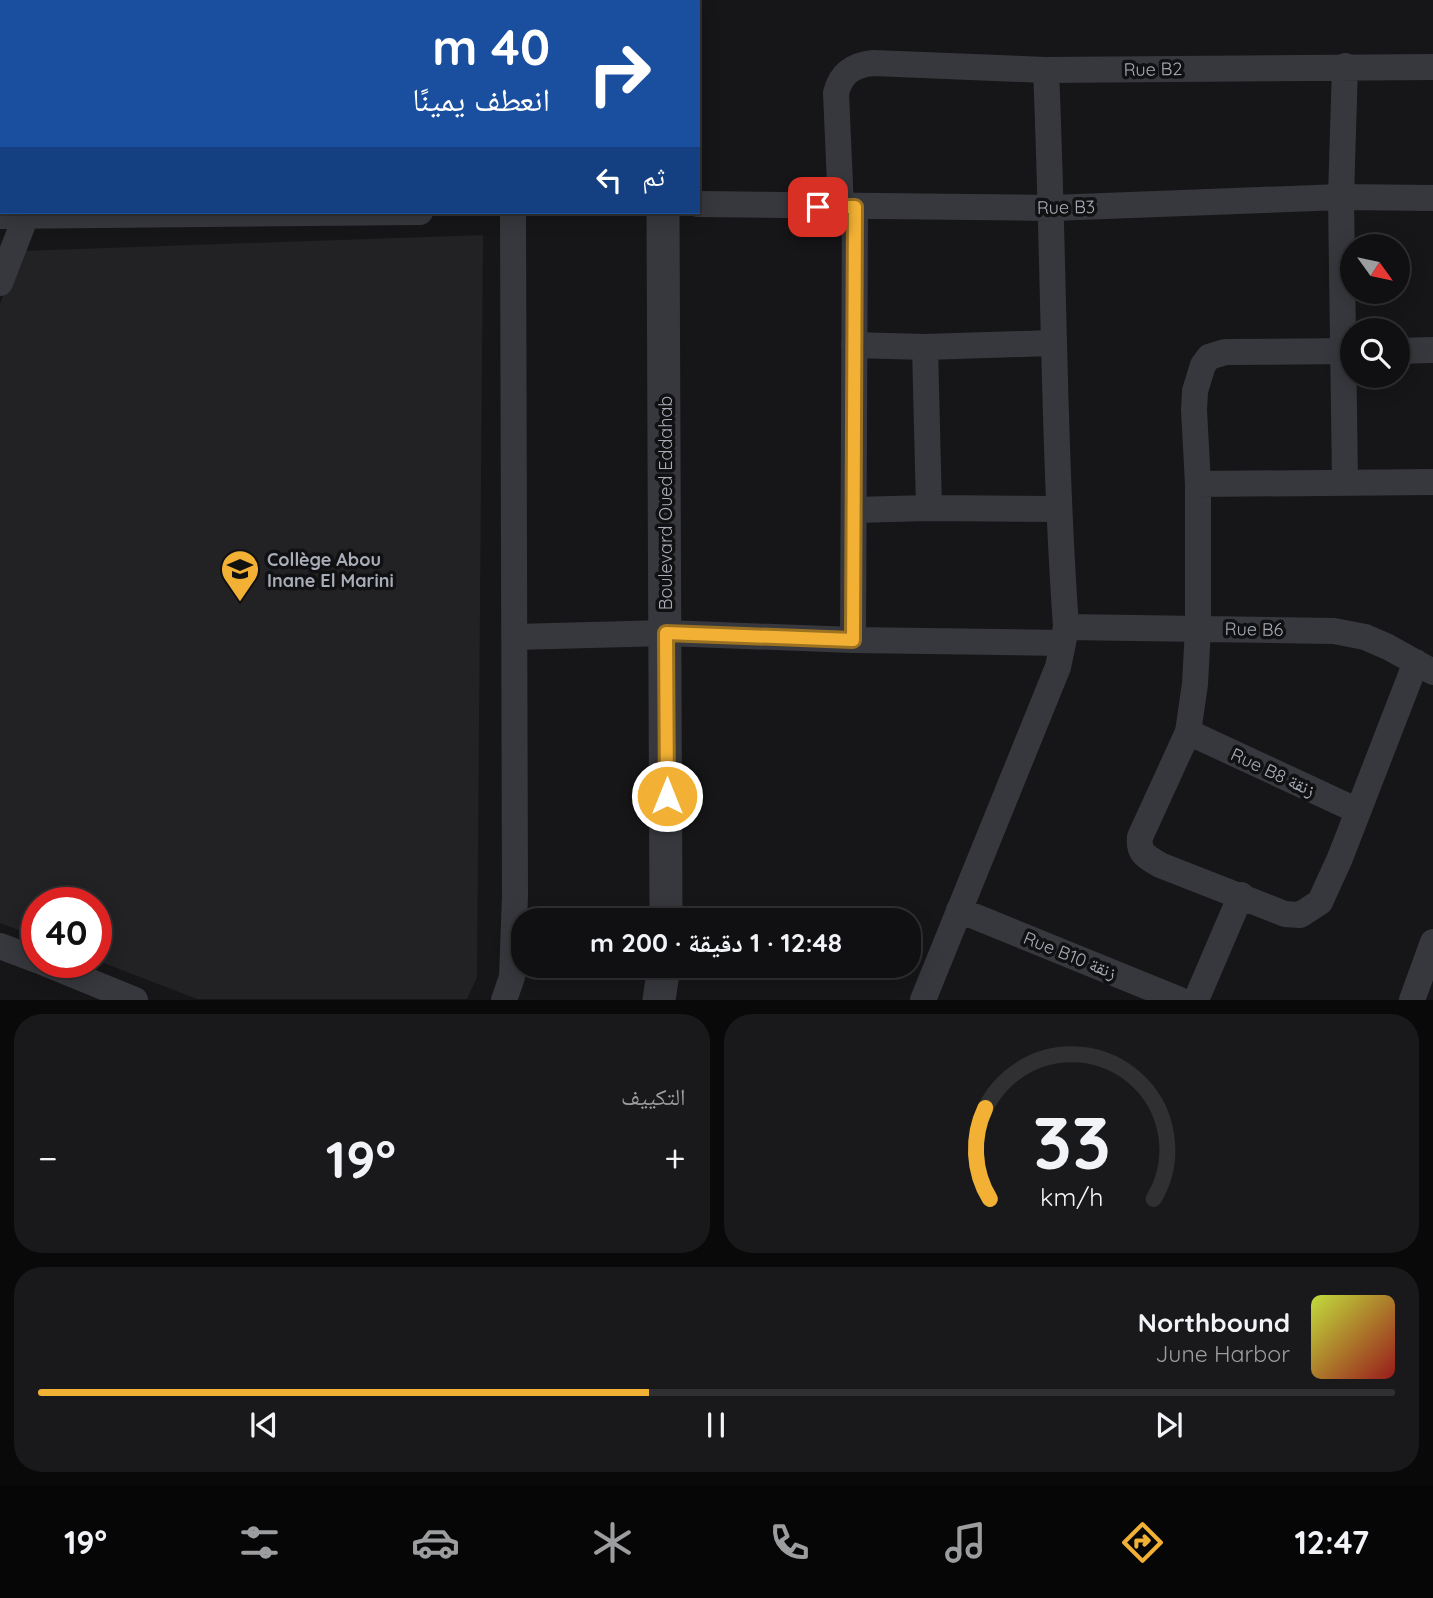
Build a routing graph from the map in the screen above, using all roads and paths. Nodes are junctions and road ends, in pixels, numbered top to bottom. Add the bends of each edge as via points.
1 (1345, 66) junction
2 (1433, 67) edge
3 (1046, 70) junction
4 (1341, 197) junction
5 (1433, 198) edge
6 (700, 204) edge
7 (848, 207) junction
8 (1052, 208) junction
9 (43, 214) edge
10 (513, 214) edge
11 (663, 214) edge
12 (13, 216) edge
13 (0, 283) edge
14 (1347, 318) edge
15 (1052, 343) junction
16 (854, 345) junction
17 (925, 347) junction
18 (1433, 350) edge
19 (1340, 351) edge
20 (1410, 351) edge
21 (1348, 388) edge
22 (1345, 482) junction
23 (1433, 482) edge
24 (1198, 484) junction
25 (929, 508) junction
26 (1058, 509) junction
27 (853, 510) junction
28 (1198, 628) junction
29 (666, 633) junction
30 (1064, 635) junction
31 (515, 637) junction
32 (853, 640) junction
33 (1425, 667) edge
34 (1188, 733) junction
35 (1358, 811) junction
36 (1241, 895) junction
37 (666, 908) edge
38 (960, 910) junction
39 (1433, 942) edge
40 (0, 946) edge
41 (21, 954) edge
42 (82, 978) edge
43 (662, 978) edge
44 (135, 999) edge
45 (504, 999) edge
46 (659, 999) edge
47 (923, 999) edge
48 (1180, 999) edge
49 (1196, 999) edge
50 (1412, 999) edge

1 - 2 street, Rue B2
1 - 3 street, Rue B2
1 - 4 street
3 - 7 street, Rue B2 via 873,63 852,68 836,93
3 - 8 street
4 - 5 street, Rue B3
4 - 8 street, Rue B3
4 - 14 street
6 - 7 street, Rue B3
7 - 8 street, Rue B3
7 - 16 street
8 - 15 street
9 - 12 street
10 - 31 street
11 - 29 street, Boulevard Oued Eddahab
12 - 13 street
15 - 17 street
15 - 26 street
16 - 17 street
16 - 27 street
17 - 25 street
18 - 20 street
19 - 24 street via 1224,352 1209,357 1195,391
21 - 22 street
22 - 23 street
22 - 24 street
24 - 28 street
25 - 26 street
25 - 27 street
26 - 30 street
27 - 32 street
28 - 30 street, Rue B6
28 - 33 street, Rue B6 via 1334,631 1365,637
28 - 34 street
29 - 31 street, Rue B6
29 - 32 street, Rue B6
29 - 37 street, Boulevard Oued Eddahab
30 - 32 street, Rue B6
30 - 38 street via 1058,667
31 - 45 street via 515,896 512,977
33 - 35 street
34 - 35 street, Rue B8 زنقة
34 - 36 street via 1139,847 1142,855 1160,866
35 - 36 street via 1320,902 1310,910 1285,914
36 - 49 street
38 - 47 street
38 - 48 street, Rue B10 زنقة
39 - 50 street
40 - 41 street
42 - 44 street
43 - 46 street

